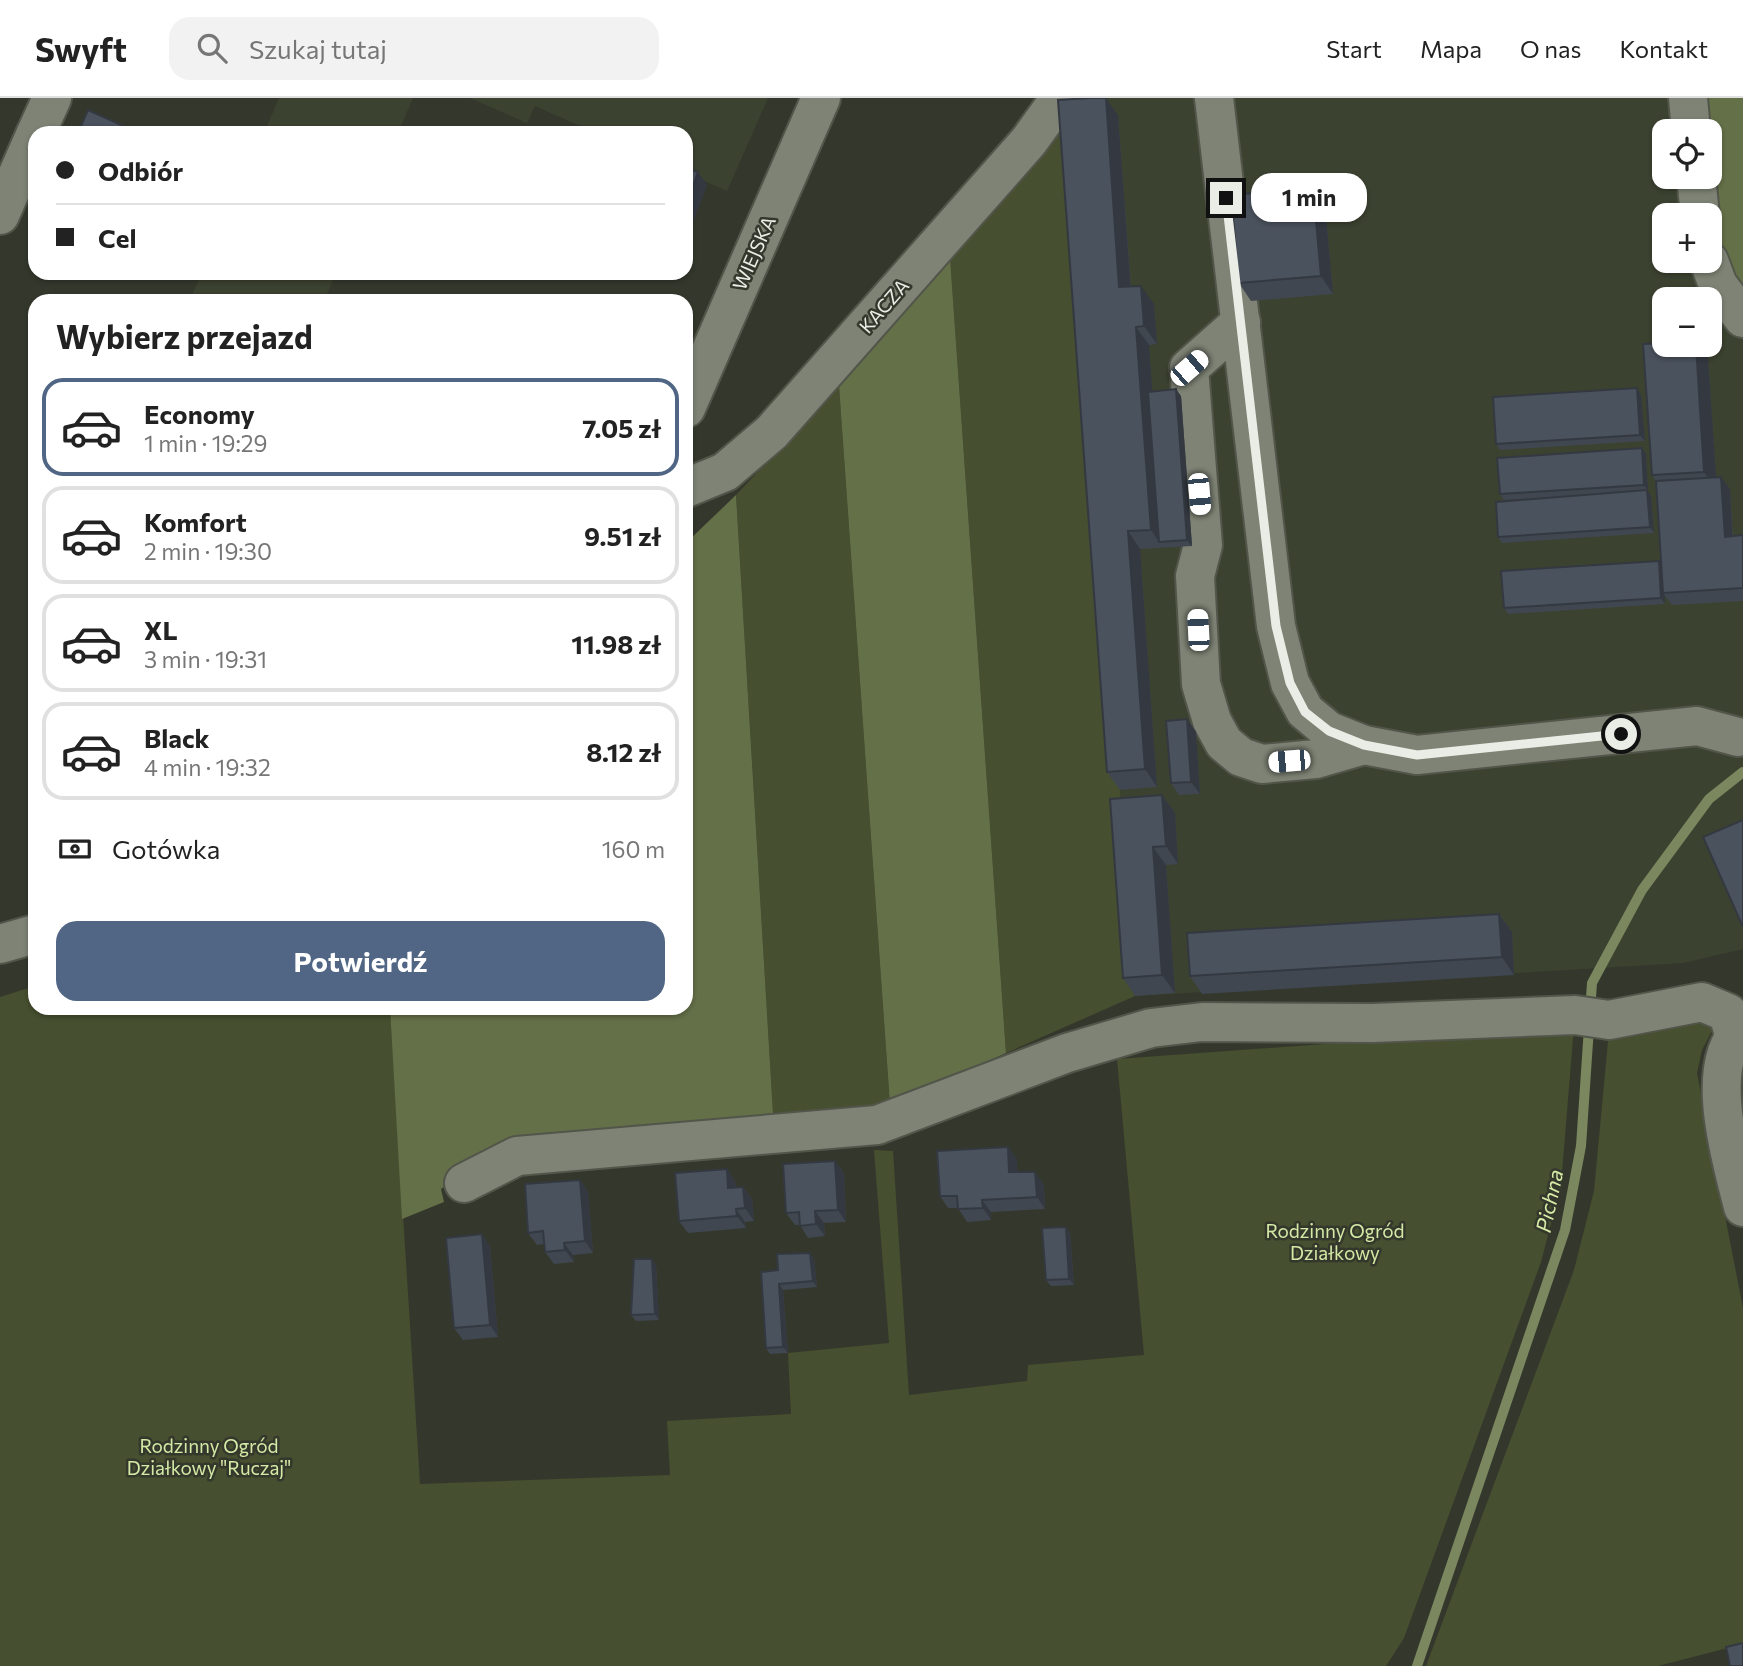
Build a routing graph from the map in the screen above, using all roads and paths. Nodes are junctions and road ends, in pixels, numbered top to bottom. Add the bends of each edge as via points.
1 (51, 98) edge
2 (821, 98) edge
3 (1060, 98) edge
4 (1214, 98) edge
5 (1688, 98) edge
6 (1690, 119) edge
7 (39, 126) edge
8 (28, 152) edge
9 (0, 215) edge
10 (1714, 273) edge
11 (1743, 318) edge
12 (1241, 322) junction
13 (693, 392) edge
14 (693, 485) edge
15 (1741, 729) edge
16 (1364, 745) junction
17 (28, 936) edge
18 (0, 944) edge
19 (1739, 1032) edge
20 (464, 1183) dead end
21 (1743, 1207) edge

1 - 7 street
2 - 13 street, WIEJSKA
3 - 14 street, KACZA via 1030,141 772,432 725,472
4 - 12 street
5 - 6 street
8 - 9 street
10 - 11 street
12 - 16 street via 1276,626 1290,683 1305,712 1329,731
12 - 16 street via 1189,368 1203,545 1195,576 1201,684 1212,722 1224,743 1241,757 1262,764 1316,759
15 - 16 street via 1697,726 1417,755
17 - 18 street
19 - 20 street via 1728,1013 1702,1002 1592,1018 1202,1022 1151,1028 1067,1053 877,1125 517,1156
19 - 21 street via 1723,1070 1723,1117

